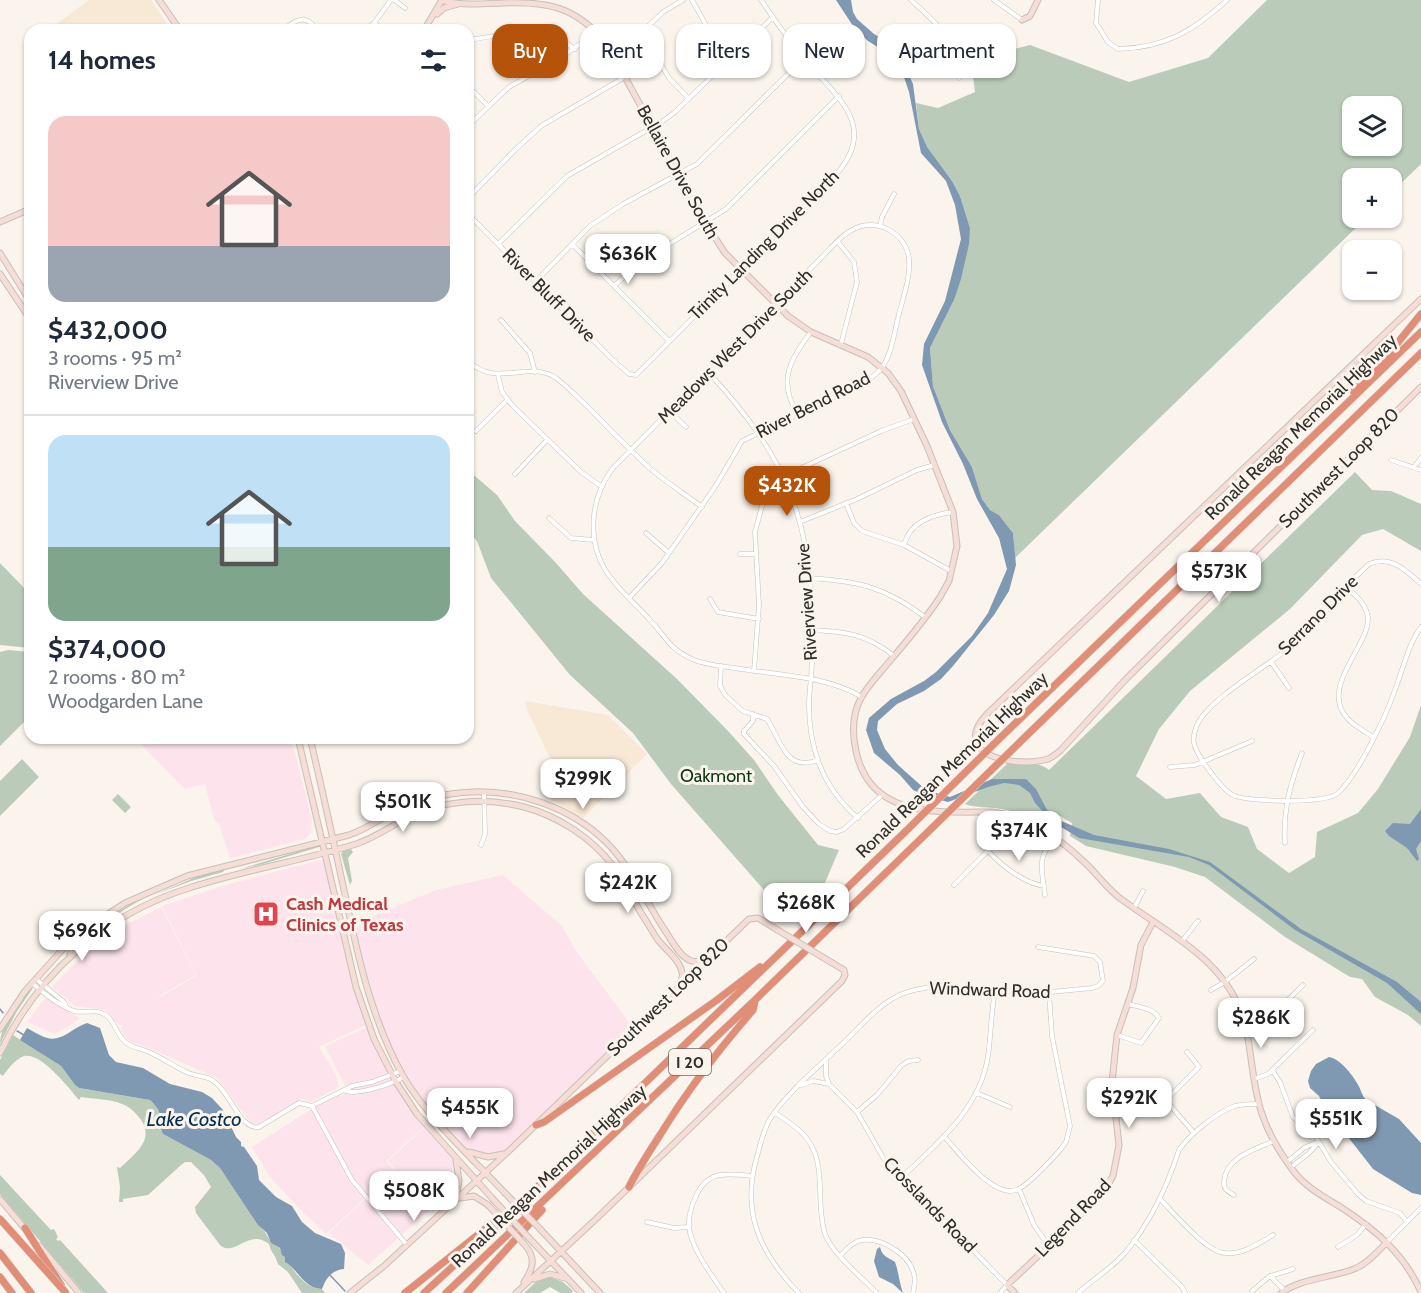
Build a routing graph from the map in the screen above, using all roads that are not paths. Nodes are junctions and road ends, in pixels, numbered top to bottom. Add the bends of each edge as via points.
1 (159, 0) edge
2 (392, 0) edge
3 (442, 0) edge
4 (683, 0) edge
5 (692, 0) edge
6 (761, 0) edge
7 (911, 0) edge
8 (994, 0) edge
9 (1038, 0) edge
10 (1098, 0) edge
11 (1227, 0) edge
12 (462, 4) junction
13 (405, 9) dead end
14 (433, 17) junction
15 (772, 17) junction
16 (1022, 20) joint
17 (374, 23) edge
18 (176, 24) edge
19 (291, 24) edge
20 (312, 24) edge
21 (428, 24) edge
22 (587, 24) edge
23 (705, 24) edge
24 (765, 24) edge
25 (935, 24) edge
26 (783, 31) edge
27 (474, 39) edge
28 (580, 45) edge
29 (575, 49) junction
30 (623, 78) edge
31 (626, 78) edge
32 (710, 78) edge
33 (784, 78) edge
34 (822, 78) edge
35 (474, 92) edge
36 (839, 96) junction
37 (689, 99) junction
38 (488, 106) junction
39 (474, 120) edge
40 (653, 127) junction
41 (678, 175) junction
42 (474, 192) edge
43 (894, 194) dead end
44 (24, 212) edge
45 (474, 220) edge
46 (0, 222) edge
47 (704, 223) junction
48 (880, 226) junction
49 (838, 242) junction
50 (498, 244) junction
51 (572, 244) junction
52 (0, 253) edge
53 (741, 270) junction
54 (0, 274) edge
55 (535, 282) junction
56 (614, 286) junction
57 (24, 291) edge
58 (1421, 299) edge
59 (24, 303) edge
60 (20, 305) junction
61 (776, 305) junction
62 (24, 311) edge
63 (1421, 314) edge
64 (501, 320) dead end
65 (811, 332) junction
66 (1421, 332) edge
67 (669, 341) junction
68 (841, 344) junction
69 (1421, 354) edge
70 (474, 365) edge
71 (882, 368) junction
72 (535, 372) junction
73 (709, 373) junction
74 (498, 375) junction
75 (631, 375) joint
76 (1421, 387) edge
77 (507, 400) junction
78 (670, 412) junction
79 (798, 414) junction
80 (915, 418) junction
81 (686, 427) dead end
82 (476, 431) dead end
83 (758, 432) junction
84 (547, 440) junction
85 (1306, 442) junction
86 (631, 450) junction
87 (1421, 458) edge
88 (1391, 460) dead end
89 (935, 465) junction
90 (1414, 467) junction
91 (1421, 470) edge
92 (515, 474) dead end
93 (784, 476) junction
94 (602, 487) junction
95 (846, 503) junction
96 (702, 507) junction
97 (953, 512) junction
98 (549, 518) dead end
99 (800, 522) junction
100 (646, 533) dead end
101 (594, 540) junction
102 (904, 545) junction
103 (669, 553) junction
104 (740, 554) dead end
105 (756, 554) junction
106 (952, 571) junction
107 (809, 578) junction
108 (1421, 584) edge
109 (1347, 588) junction
110 (629, 598) junction
111 (710, 599) dead end
112 (925, 617) junction
113 (759, 619) junction
114 (1421, 627) edge
115 (810, 630) junction
116 (894, 656) junction
117 (1271, 662) junction
118 (721, 666) junction
119 (754, 671) junction
120 (811, 680) junction
121 (1289, 688) dead end
122 (862, 697) junction
123 (753, 714) junction
124 (1373, 737) junction
125 (1252, 741) dead end
126 (299, 744) edge
127 (311, 744) edge
128 (1302, 753) dead end
129 (315, 760) junction
130 (818, 760) junction
131 (1204, 761) junction
132 (304, 764) junction
133 (1170, 767) dead end
134 (484, 791) junction
135 (882, 795) junction
136 (484, 801) junction
137 (1286, 801) junction
138 (408, 806) junction
139 (559, 810) junction
140 (412, 815) junction
141 (555, 818) junction
142 (858, 818) junction
143 (1021, 818) junction
144 (1054, 838) junction
145 (333, 839) junction
146 (322, 842) junction
147 (1285, 843) dead end
148 (481, 845) dead end
149 (335, 849) junction
150 (325, 852) junction
151 (989, 852) junction
152 (231, 865) junction
153 (234, 875) junction
154 (633, 878) junction
155 (623, 881) junction
156 (954, 885) dead end
157 (1044, 886) junction
158 (1143, 891) dead end
159 (146, 892) junction
160 (1046, 895) dead end
161 (150, 902) junction
162 (1134, 908) junction
163 (1198, 921) dead end
164 (1154, 922) junction
165 (84, 931) junction
166 (1182, 942) junction
167 (1038, 947) dead end
168 (783, 949) junction
169 (1254, 959) dead end
170 (66, 960) junction
171 (706, 960) junction
172 (34, 981) junction
173 (1225, 982) junction
174 (1303, 985) dead end
175 (679, 986) junction
176 (42, 987) junction
177 (1211, 990) dead end
178 (995, 991) junction
179 (1049, 993) junction
180 (755, 1000) junction
181 (1128, 1004) junction
182 (1245, 1027) junction
183 (0, 1029) edge
184 (1313, 1030) dead end
185 (1117, 1035) junction
186 (1187, 1052) dead end
187 (0, 1053) edge
188 (826, 1059) junction
189 (918, 1060) dead end
190 (1272, 1070) junction
191 (401, 1071) junction
192 (392, 1075) junction
193 (404, 1077) junction
194 (1254, 1079) junction
195 (372, 1082) junction
196 (396, 1082) junction
197 (829, 1084) junction
198 (800, 1085) junction
199 (372, 1088) junction
200 (345, 1090) junction
201 (977, 1093) junction
202 (1259, 1104) junction
203 (312, 1106) junction
204 (1010, 1107) dead end
205 (857, 1112) junction
206 (775, 1113) junction
207 (625, 1124) junction
208 (536, 1125) junction
209 (1194, 1133) junction
210 (944, 1136) junction
211 (1274, 1141) junction
212 (1319, 1142) junction
213 (512, 1148) junction
214 (466, 1151) junction
215 (456, 1159) junction
216 (1289, 1164) junction
217 (486, 1173) junction
218 (752, 1176) junction
219 (901, 1178) junction
220 (477, 1181) junction
221 (629, 1187) junction
222 (1019, 1189) junction
223 (1234, 1195) dead end
224 (0, 1199) edge
225 (1160, 1199) junction
226 (456, 1200) junction
227 (519, 1204) junction
228 (1421, 1208) edge
229 (0, 1220) edge
230 (647, 1222) dead end
231 (1407, 1222) junction
232 (1366, 1224) junction
233 (689, 1227) junction
234 (25, 1228) junction
235 (1273, 1235) dead end
236 (1134, 1240) junction
237 (1388, 1242) junction
238 (407, 1245) junction
239 (1048, 1245) junction
240 (1338, 1246) dead end
241 (562, 1251) junction
242 (0, 1253) edge
243 (840, 1256) junction
244 (551, 1260) junction
245 (1293, 1269) dead end
246 (1270, 1276) junction
247 (0, 1277) edge
248 (529, 1281) junction
249 (571, 1281) junction
250 (1007, 1285) junction
251 (1252, 1291) dead end
252 (517, 1292) edge
253 (1283, 1292) edge
254 (1421, 1292) edge
255 (12, 1293) edge
256 (31, 1293) edge
257 (66, 1293) edge
258 (79, 1293) edge
259 (350, 1293) edge
260 (405, 1293) edge
261 (424, 1293) edge
262 (446, 1293) edge
263 (467, 1293) edge
264 (581, 1293) edge
265 (600, 1293) edge
266 (724, 1293) edge
267 (799, 1293) edge
268 (877, 1293) edge
269 (913, 1293) edge
270 (1000, 1293) edge
271 (1015, 1293) edge
272 (1078, 1293) edge
273 (1185, 1293) edge

1 - 18 street
2 - 13 street
2 - 17 street
3 - 12 street, Bellaire Drive South
3 - 14 street
4 - 37 street via 642,32 669,78
5 - 23 street
6 - 15 street, Trinity Landing Drive North
7 - 25 street
8 - 16 street
9 - 16 street via 1030,16
10 - 11 street via 1096,22 1118,49 1154,45 1192,29
12 - 14 street via 444,8
12 - 22 street, Bellaire Drive South via 544,3 573,13
14 - 21 street
15 - 24 street
15 - 26 street, Trinity Landing Drive North
19 - 20 street via 306,20
27 - 29 street via 532,32 556,36
28 - 29 street
29 - 38 street via 509,87
30 - 42 street via 541,126
31 - 40 street, Bellaire Drive South
32 - 37 street
33 - 41 street via 712,150
34 - 36 street, Trinity Landing Drive North
35 - 38 street
36 - 47 street via 726,209
36 - 53 street, Trinity Landing Drive North via 853,124 854,139 847,161
37 - 40 street
38 - 39 street
40 - 41 street, Bellaire Drive South
40 - 50 street via 567,176
41 - 47 street, Bellaire Drive South
41 - 51 street via 613,211
43 - 48 street
44 - 46 street
45 - 50 street, River Bluff Drive
47 - 53 street, Bellaire Drive South
47 - 56 street via 642,261
48 - 49 street, Meadows West Drive South via 858,227
48 - 71 street, River Bend Road via 900,239 908,252 909,266 890,352
49 - 61 street, Meadows West Drive South
49 - 68 street via 854,262 856,282
50 - 55 street, River Bluff Drive
51 - 55 street
51 - 56 street
52 - 57 street
53 - 61 street, Bellaire Drive South
53 - 67 street, Trinity Landing Drive North
54 - 60 street
55 - 75 street, River Bluff Drive
56 - 67 street
58 - 76 street, Southwest Loop 820 via 987,714 975,733 979,748 988,756 1010,760 1037,761 1060,751 1126,679
59 - 60 street
60 - 62 street
61 - 65 street, Bellaire Drive South
61 - 73 street, Meadows West Drive South
63 - 85 highway via 1387,356 1309,434
64 - 72 street via 530,353
65 - 68 street, Bellaire Drive South
65 - 79 street via 795,354 787,376 788,394
66 - 85 highway, Ronald Reagan Memorial Highway / I 20
67 - 75 street, Trinity Landing Drive North via 636,375
68 - 71 street, Bellaire Drive South
69 - 180 highway, Ronald Reagan Memorial Highway / I 20, bridge
70 - 74 street
71 - 79 street, River Bend Road via 854,388
71 - 80 street, Bellaire Drive South via 897,384
72 - 74 street
72 - 86 street via 561,382
73 - 78 street, Meadows West Drive South
73 - 83 street, Riverview Drive
74 - 77 street
77 - 82 street
77 - 84 street
78 - 81 street
78 - 86 street, Meadows West Drive South
79 - 83 street, River Bend Road
80 - 89 street, Bellaire Drive South
80 - 93 street
83 - 93 street, Riverview Drive
83 - 96 street, River Bend Road via 740,445
84 - 92 street
84 - 94 street
85 - 168 highway, Ronald Reagan Memorial Highway / I 20, bridge
86 - 94 street, Meadows West Drive South
86 - 96 street via 661,478
87 - 90 street
88 - 90 street
89 - 95 street
89 - 97 street, Bellaire Drive South
90 - 91 street
93 - 99 street, Riverview Drive
93 - 105 street via 766,491 755,532
94 - 101 street, Meadows West Drive South via 593,516
95 - 99 street
95 - 102 street via 862,531
96 - 103 street, River Bend Road
97 - 102 street via 933,516 911,528
97 - 106 street, Bellaire Drive South via 957,546
98 - 101 street via 571,538
99 - 107 street, Riverview Drive
100 - 103 street
101 - 110 street via 604,568
102 - 106 street
103 - 110 street, River Bend Road
104 - 105 street
105 - 113 street
106 - 112 street, Bellaire Drive South
107 - 112 street via 882,590
107 - 115 street, Riverview Drive
108 - 109 street, Serrano Drive via 1400,566 1382,561 1369,564
109 - 117 street, Serrano Drive via 1300,638
109 - 124 street via 1369,615 1343,677 1339,702 1349,720
110 - 118 street via 675,650 696,661
111 - 113 street via 718,612
112 - 116 street, Bellaire Drive South
113 - 119 street
114 - 124 street
115 - 116 street via 845,631 872,641
115 - 120 street, Riverview Drive
116 - 122 street, Bellaire Drive South
117 - 121 street
117 - 131 street, Serrano Drive via 1221,698 1196,726 1194,741
118 - 119 street
118 - 123 street via 722,691 734,704
119 - 120 street
120 - 122 street via 848,688
120 - 130 street, Riverview Drive via 810,725
122 - 135 street, Bellaire Drive South via 854,721 857,758
123 - 130 street via 767,719 781,747 795,760 807,764
123 - 142 street via 744,734 824,829 837,832
124 - 137 street, Serrano Drive via 1352,776 1334,796
125 - 131 street
126 - 132 street
127 - 129 street
128 - 137 street
129 - 132 street
129 - 145 street
130 - 142 street, Riverview Drive via 828,784
131 - 133 street
131 - 137 street, Serrano Drive via 1224,789 1234,796
132 - 146 street
134 - 136 street
134 - 138 street via 444,795
134 - 139 street via 530,798
135 - 142 street
135 - 143 street, Bellaire Drive South via 917,810 1004,813
136 - 140 street via 451,804
136 - 141 street via 523,807
136 - 148 street
137 - 147 street
138 - 140 street
138 - 145 street via 359,832
139 - 141 street
139 - 154 street via 603,839
140 - 149 street via 373,838
141 - 155 street via 600,851
143 - 144 street, Bellaire Drive South
143 - 151 street
144 - 157 street via 1042,856
144 - 162 street
145 - 146 street
145 - 149 street
146 - 150 street
146 - 152 street
149 - 150 street
149 - 191 street via 373,1007
150 - 153 street
150 - 192 street via 363,1010
151 - 156 street
151 - 157 street via 1007,868
152 - 153 street
152 - 159 street
153 - 161 street
154 - 155 street
154 - 171 street via 683,956 695,962
155 - 175 street via 654,934 680,967
157 - 160 street
158 - 162 street
159 - 161 street
159 - 165 street
161 - 170 street via 108,926
162 - 164 street
163 - 166 street
164 - 166 street
164 - 181 street, Legend Road via 1141,945
165 - 170 street via 86,936
165 - 172 street
166 - 173 street
167 - 179 street, Windward Road via 1090,955 1100,962 1104,978 1092,988
168 - 208 highway via 711,1004
168 - 227 highway, Ronald Reagan Memorial Highway / I 20
169 - 173 street
170 - 176 street
171 - 175 street, Southwest Loop 820
171 - 221 street, Southwest Loop 820, bridge via 752,918 758,918 844,970 845,975
172 - 176 street
172 - 183 street
173 - 177 street
173 - 182 street
174 - 182 street via 1266,1019
175 - 208 street, Southwest Loop 820
176 - 187 street via 19,1017
176 - 203 street via 61,1005 75,1011 104,1014 128,1045 220,1085 245,1124 259,1126 299,1103
178 - 179 street, Windward Road
178 - 188 street, Windward Road via 925,987 905,992 882,1004
178 - 201 street via 988,1056
179 - 222 street via 1052,1036 1070,1129 1066,1142 1050,1162
180 - 207 highway, Ronald Reagan Memorial Highway / I 20
180 - 221 highway via 753,1010 672,1115
181 - 185 street, Legend Road
181 - 185 street via 1149,1009 1160,1018 1142,1043
182 - 194 street
184 - 190 street
185 - 239 street, Legend Road via 1112,1077 1119,1145 1113,1176 1094,1201
186 - 209 street via 1200,1067 1169,1097 1168,1104
188 - 197 street
188 - 198 street, Windward Road
189 - 205 street via 902,1065
190 - 194 street
190 - 212 street via 1293,1117
191 - 192 street
191 - 193 street
192 - 195 street
192 - 196 street
193 - 196 street
193 - 214 street via 426,1108
194 - 202 street
195 - 199 street
195 - 200 street
196 - 199 street
196 - 215 street via 417,1114
197 - 198 street via 813,1081
197 - 205 street, Crosslands Road
198 - 206 street, Windward Road
199 - 200 street
200 - 203 street
201 - 204 street
201 - 210 street
202 - 209 street via 1235,1106
202 - 211 street
203 - 238 street via 352,1180
205 - 219 street, Crosslands Road via 884,1160
206 - 218 street, Windward Road via 764,1133
206 - 243 street via 800,1130 816,1154 825,1236
207 - 262 highway, Ronald Reagan Memorial Highway / I 20
207 - 263 highway via 623,1132 542,1209
208 - 213 street, Southwest Loop 820
209 - 225 street via 1179,1150
210 - 219 street
210 - 222 street via 992,1184 1006,1191
211 - 216 street
211 - 223 street via 1230,1166 1224,1186
212 - 216 street via 1308,1154
212 - 231 street via 1363,1199 1400,1213
213 - 214 street via 493,1157
213 - 217 street, Southwest Loop 820
214 - 217 street
215 - 220 street
215 - 226 street
216 - 232 street via 1304,1182
217 - 220 street, Southwest Loop 820
217 - 241 street, bridge
218 - 233 street via 719,1175 704,1182 692,1207
218 - 267 street, Windward Road via 751,1210 756,1230 775,1268
219 - 250 street, Crosslands Road
220 - 226 street, Southwest Loop 820
220 - 244 street, bridge
221 - 241 street, Southwest Loop 820
222 - 239 street via 1034,1225
224 - 234 street
225 - 235 street via 1216,1251 1242,1251
225 - 236 street
226 - 238 street, Southwest Loop 820
226 - 252 street, bridge via 474,1196 488,1205 531,1251 533,1266
227 - 260 highway
227 - 261 highway, Ronald Reagan Memorial Highway / I 20
228 - 231 street
229 - 257 highway, bridge
230 - 233 street
231 - 237 street
232 - 237 street
232 - 240 street via 1357,1235
233 - 266 street via 703,1263
234 - 257 highway
234 - 258 street
236 - 272 street via 1111,1267
236 - 273 street
237 - 253 street via 1355,1269
237 - 254 street
238 - 259 street, Southwest Loop 820
239 - 250 street, Legend Road
241 - 244 street, Southwest Loop 820
241 - 265 street
242 - 256 highway
243 - 268 street
243 - 269 street via 858,1241 883,1243 902,1255 910,1266 915,1279
244 - 248 street, Southwest Loop 820
244 - 249 street
245 - 246 street
246 - 251 street
246 - 253 street
247 - 255 highway
248 - 249 street via 550,1274
248 - 252 street, Southwest Loop 820
249 - 264 street
250 - 270 street, Legend Road
250 - 271 street, Crosslands Road

